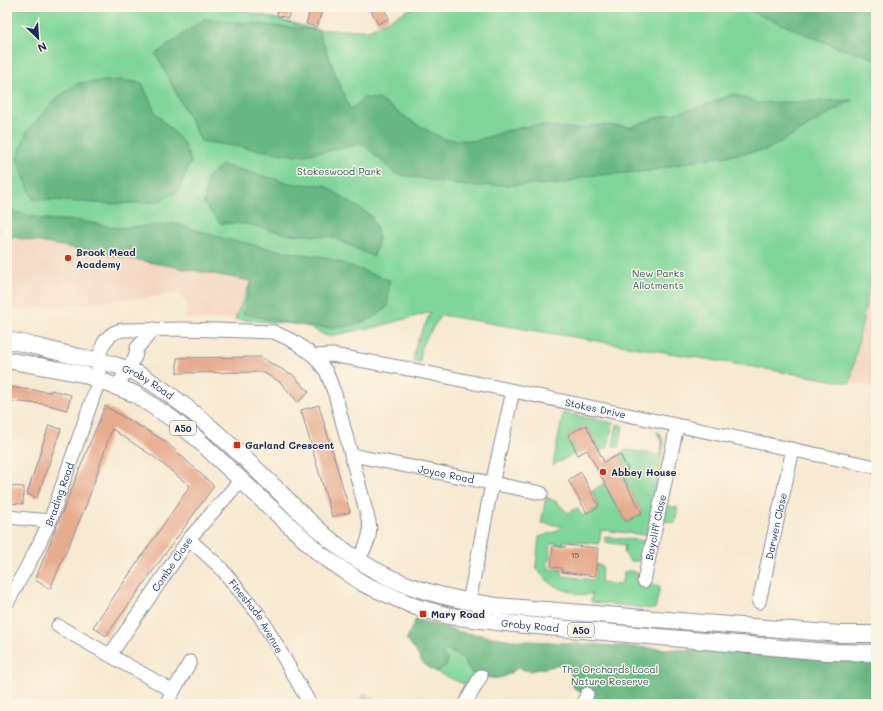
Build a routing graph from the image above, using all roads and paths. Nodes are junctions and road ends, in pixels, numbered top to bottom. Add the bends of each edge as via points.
1 (154, 329) junction
2 (123, 330) junction
3 (7, 340) edge
4 (137, 348) junction
5 (314, 356) junction
6 (7, 360) edge
7 (98, 360) junction
8 (127, 370) junction
9 (146, 378) junction
10 (99, 380) junction
11 (117, 387) junction
12 (514, 391) junction
13 (676, 426) junction
14 (793, 449) junction
15 (352, 455) junction
16 (876, 467) edge
17 (262, 475) junction
18 (246, 484) junction
19 (492, 484) junction
20 (541, 493) dead end
21 (7, 517) edge
22 (50, 521) junction
23 (189, 539) junction
24 (358, 560) junction
25 (644, 581) dead end
26 (469, 602) junction
27 (759, 602) dead end
28 (7, 603) edge
29 (58, 626) dead end
30 (876, 634) edge
31 (876, 653) edge
32 (110, 655) junction
33 (190, 662) dead end
34 (481, 676) dead end
35 (173, 691) junction
36 (166, 704) edge
37 (310, 704) edge
38 (465, 704) edge

1 - 2 street
1 - 4 street
1 - 5 street via 274,332 295,342
2 - 4 street via 131,336
2 - 7 street via 115,331 102,345
3 - 7 main road, Groby Road / A50
4 - 8 street
4 - 9 street
5 - 12 street, Stokes Drive via 332,355
5 - 15 street via 329,376
6 - 10 main road, Groby Road / A50 via 83,374
7 - 8 main road, Groby Road / A50
7 - 10 street
8 - 9 main road, Groby Road / A50
8 - 11 street
9 - 17 main road, Groby Road / A50 via 198,416
10 - 11 main road, Groby Road / A50
10 - 22 street, Brading Road
11 - 18 main road, Groby Road / A50 via 135,394 194,436
12 - 13 street, Stokes Drive
12 - 19 street
13 - 14 street, Stokes Drive
13 - 25 street, Baycliff Close
14 - 16 street, Stokes Drive
14 - 27 street, Darwen Close
15 - 19 street, Joyce Road
15 - 24 street via 371,532
17 - 18 main road
17 - 24 main road, Groby Road / A50 via 318,531
18 - 23 street, Combe Close
18 - 31 main road, Groby Road / A50 via 320,554 352,577 387,596 449,616 718,643 828,652
19 - 20 street, Joyce Road
19 - 26 street
21 - 22 street
22 - 28 street, Brading Road
23 - 32 street, Combe Close
23 - 37 street, Fineshade Avenue via 220,568 260,616
24 - 26 main road, Groby Road / A50 via 415,588
26 - 30 main road, Groby Road / A50 via 832,634
29 - 32 street
32 - 35 street
33 - 35 street
34 - 38 street
35 - 36 street

